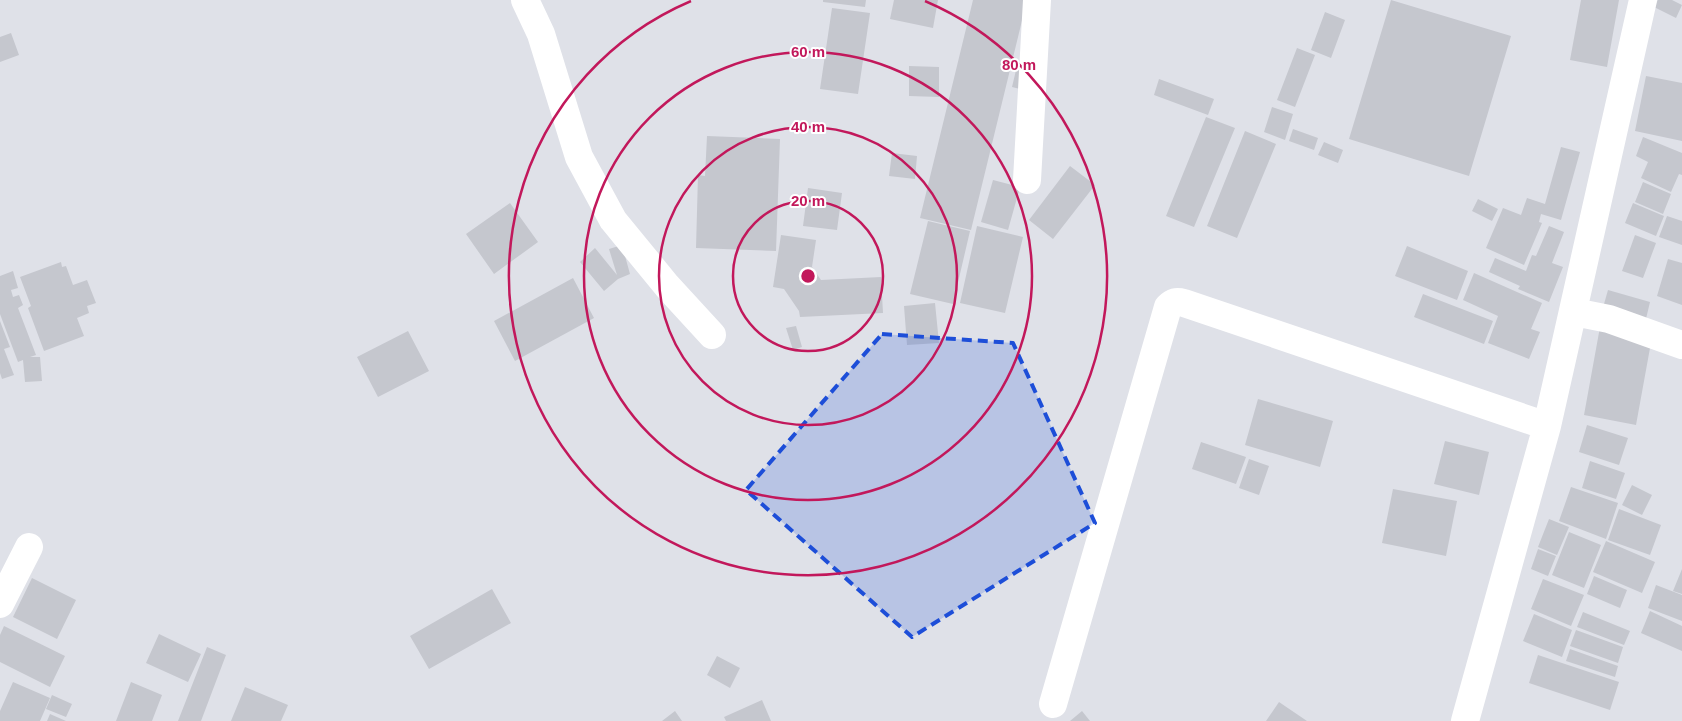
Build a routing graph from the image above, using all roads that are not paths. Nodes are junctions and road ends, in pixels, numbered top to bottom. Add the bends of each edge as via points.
1 (525, 0) edge
2 (1037, 0) edge
3 (1644, 0) edge
4 (1028, 180) dead end
5 (1574, 312) junction
6 (712, 335) dead end
7 (1682, 345) edge
8 (1547, 426) junction
9 (29, 547) dead end
10 (0, 604) edge
11 (1053, 704) dead end
12 (1465, 721) edge

1 - 6 street via 541,34 579,157 613,220
2 - 4 street
3 - 5 street
5 - 7 street via 1609,319
5 - 8 street
8 - 11 street via 1178,301 1172,302
8 - 12 street
9 - 10 street

